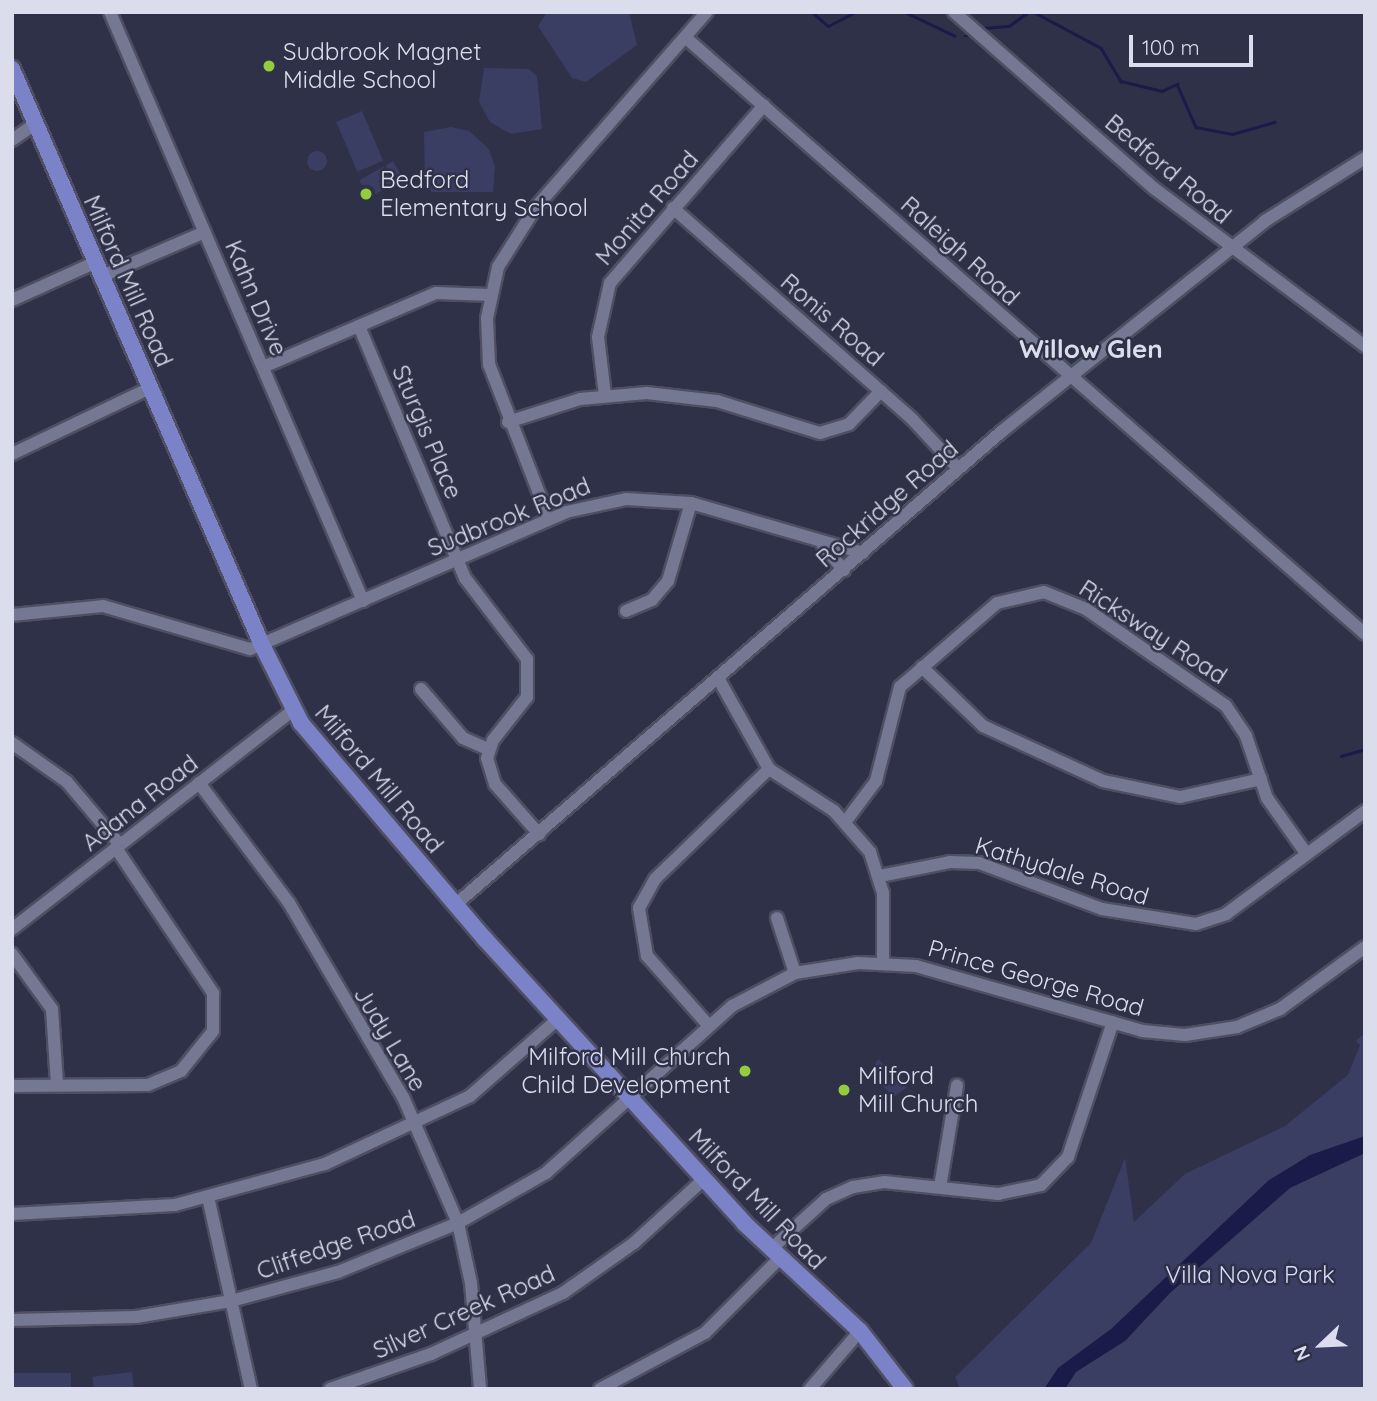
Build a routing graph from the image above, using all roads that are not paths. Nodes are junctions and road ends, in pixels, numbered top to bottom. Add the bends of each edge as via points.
1 (110, 12) edge
2 (707, 12) edge
3 (954, 12) edge
4 (685, 37) junction
5 (12, 69) edge
6 (764, 105) junction
7 (35, 124) junction
8 (12, 140) edge
9 (1365, 158) edge
10 (673, 208) junction
11 (205, 232) junction
12 (1230, 247) junction
13 (97, 270) junction
14 (490, 295) junction
15 (12, 300) edge
16 (359, 326) junction
17 (1365, 346) edge
18 (263, 367) junction
19 (1071, 378) junction
20 (150, 388) junction
21 (881, 391) junction
22 (605, 395) junction
23 (508, 422) junction
24 (12, 454) edge
25 (958, 468) junction
26 (691, 503) junction
27 (550, 519) junction
28 (822, 546) junction
29 (863, 553) junction
30 (458, 559) junction
31 (844, 570) junction
32 (363, 601) junction
33 (626, 611) dead end
34 (12, 615) edge
35 (1365, 634) edge
36 (261, 645) junction
37 (922, 667) junction
38 (718, 678) junction
39 (421, 690) dead end
40 (293, 710) junction
41 (12, 743) edge
42 (488, 749) junction
43 (769, 769) junction
44 (1261, 779) junction
45 (199, 783) junction
46 (1365, 811) edge
47 (846, 821) junction
48 (539, 834) junction
49 (118, 846) junction
50 (1306, 853) junction
51 (880, 876) junction
52 (456, 905) junction
53 (777, 918) dead end
54 (12, 929) edge
55 (1365, 947) edge
56 (12, 954) edge
57 (883, 962) junction
58 (795, 973) junction
59 (559, 1018) junction
60 (1113, 1022) junction
61 (709, 1026) junction
62 (957, 1084) dead end
63 (12, 1086) edge
64 (57, 1086) junction
65 (631, 1096) junction
66 (415, 1125) junction
67 (704, 1179) junction
68 (940, 1188) junction
69 (208, 1198) junction
70 (12, 1213) edge
71 (458, 1223) junction
72 (774, 1254) junction
73 (231, 1300) junction
74 (12, 1320) edge
75 (860, 1331) junction
76 (476, 1334) junction
77 (251, 1389) edge
78 (330, 1389) edge
79 (480, 1389) edge
80 (600, 1389) edge
81 (810, 1389) edge
82 (905, 1389) edge

1 - 11 street, Kahn Drive
2 - 4 street
3 - 12 street, Bedford Road
4 - 6 street, Raleigh Road
4 - 14 street via 521,225
5 - 7 main road, Milford Mill Road
6 - 10 street, Monita Road
6 - 19 street, Raleigh Road
7 - 8 street
7 - 13 main road, Milford Mill Road
9 - 12 street, Rockridge Road
10 - 21 street, Ronis Road
10 - 22 street, Monita Road via 605,294 598,337
11 - 13 street
11 - 18 street, Kahn Drive
12 - 17 street, Bedford Road
12 - 19 street, Rockridge Road
13 - 15 street
13 - 20 main road, Milford Mill Road
14 - 16 street via 445,291
14 - 23 street via 489,364
16 - 18 street
16 - 30 street, Sturgis Place
18 - 32 street, Kahn Drive
19 - 25 street, Rockridge Road
19 - 35 street, Raleigh Road
20 - 24 street
20 - 36 main road, Milford Mill Road
21 - 22 street via 849,424 820,433 694,397
21 - 25 street, Ronis Road
22 - 23 street
23 - 27 street
25 - 29 street, Rockridge Road
26 - 27 street, Sudbrook Road via 626,499
26 - 28 street, Sudbrook Road
26 - 33 street via 668,581 652,600
27 - 30 street, Sudbrook Road
28 - 29 street, Sudbrook Road
28 - 31 street, Sudbrook Road
29 - 31 street, Rockridge Road
30 - 32 street, Sudbrook Road
30 - 42 street, Sturgis Place via 530,667 527,697
31 - 38 street, Rockridge Road
32 - 36 street, Sudbrook Road
34 - 36 street via 103,606 250,649
36 - 40 main road, Milford Mill Road
37 - 44 street via 983,726 1103,781 1180,797
37 - 44 street, Ricksway Road via 997,603 1021,593 1054,594 1212,693 1247,736
37 - 47 street, Ricksway Road via 894,696 876,781
38 - 43 street
38 - 48 street, Rockridge Road
39 - 42 street via 463,738
40 - 45 street, Adana Road
40 - 52 main road, Milford Mill Road
41 - 49 street via 67,782
42 - 48 street via 495,784
43 - 47 street
43 - 61 street via 655,879 639,908 647,956
44 - 50 street, Ricksway Road via 1275,813
45 - 49 street, Adana Road
45 - 66 street, Judy Lane via 289,903
46 - 50 street, Kathydale Road
47 - 51 street
48 - 52 street, Rockridge Road
49 - 54 street, Adana Road
49 - 64 street via 217,1008 201,1052 170,1077 134,1086
50 - 51 street, Kathydale Road via 1226,914 1196,924 1102,909 979,863 950,862
51 - 57 street
52 - 59 main road, Milford Mill Road
53 - 58 street
55 - 60 street, Prince George Road via 1280,1009 1237,1027 1185,1035
56 - 64 street via 52,1009
57 - 58 street, Prince George Road
57 - 60 street, Prince George Road via 973,977
58 - 61 street, Prince George Road via 753,992
59 - 65 main road, Milford Mill Road
59 - 66 street via 470,1096
60 - 68 street via 1073,1144 1052,1177 1016,1194
61 - 65 street, Prince George Road
62 - 68 street
63 - 64 street
65 - 67 main road, Milford Mill Road
65 - 71 street, Cliffedge Road via 546,1173
66 - 69 street via 325,1164
66 - 71 street, Judy Lane
67 - 72 main road, Milford Mill Road
67 - 76 street, Silver Creek Road via 586,1279
68 - 72 street via 884,1182 839,1192
69 - 70 street via 120,1211
69 - 73 street
71 - 73 street, Cliffedge Road via 338,1272
71 - 76 street, Judy Lane
72 - 75 main road, Milford Mill Road
72 - 80 street via 705,1333
73 - 74 street, Cliffedge Road via 136,1317
73 - 77 street
75 - 81 street
75 - 82 main road, Milford Mill Road
76 - 78 street, Silver Creek Road
76 - 79 street, Judy Lane

